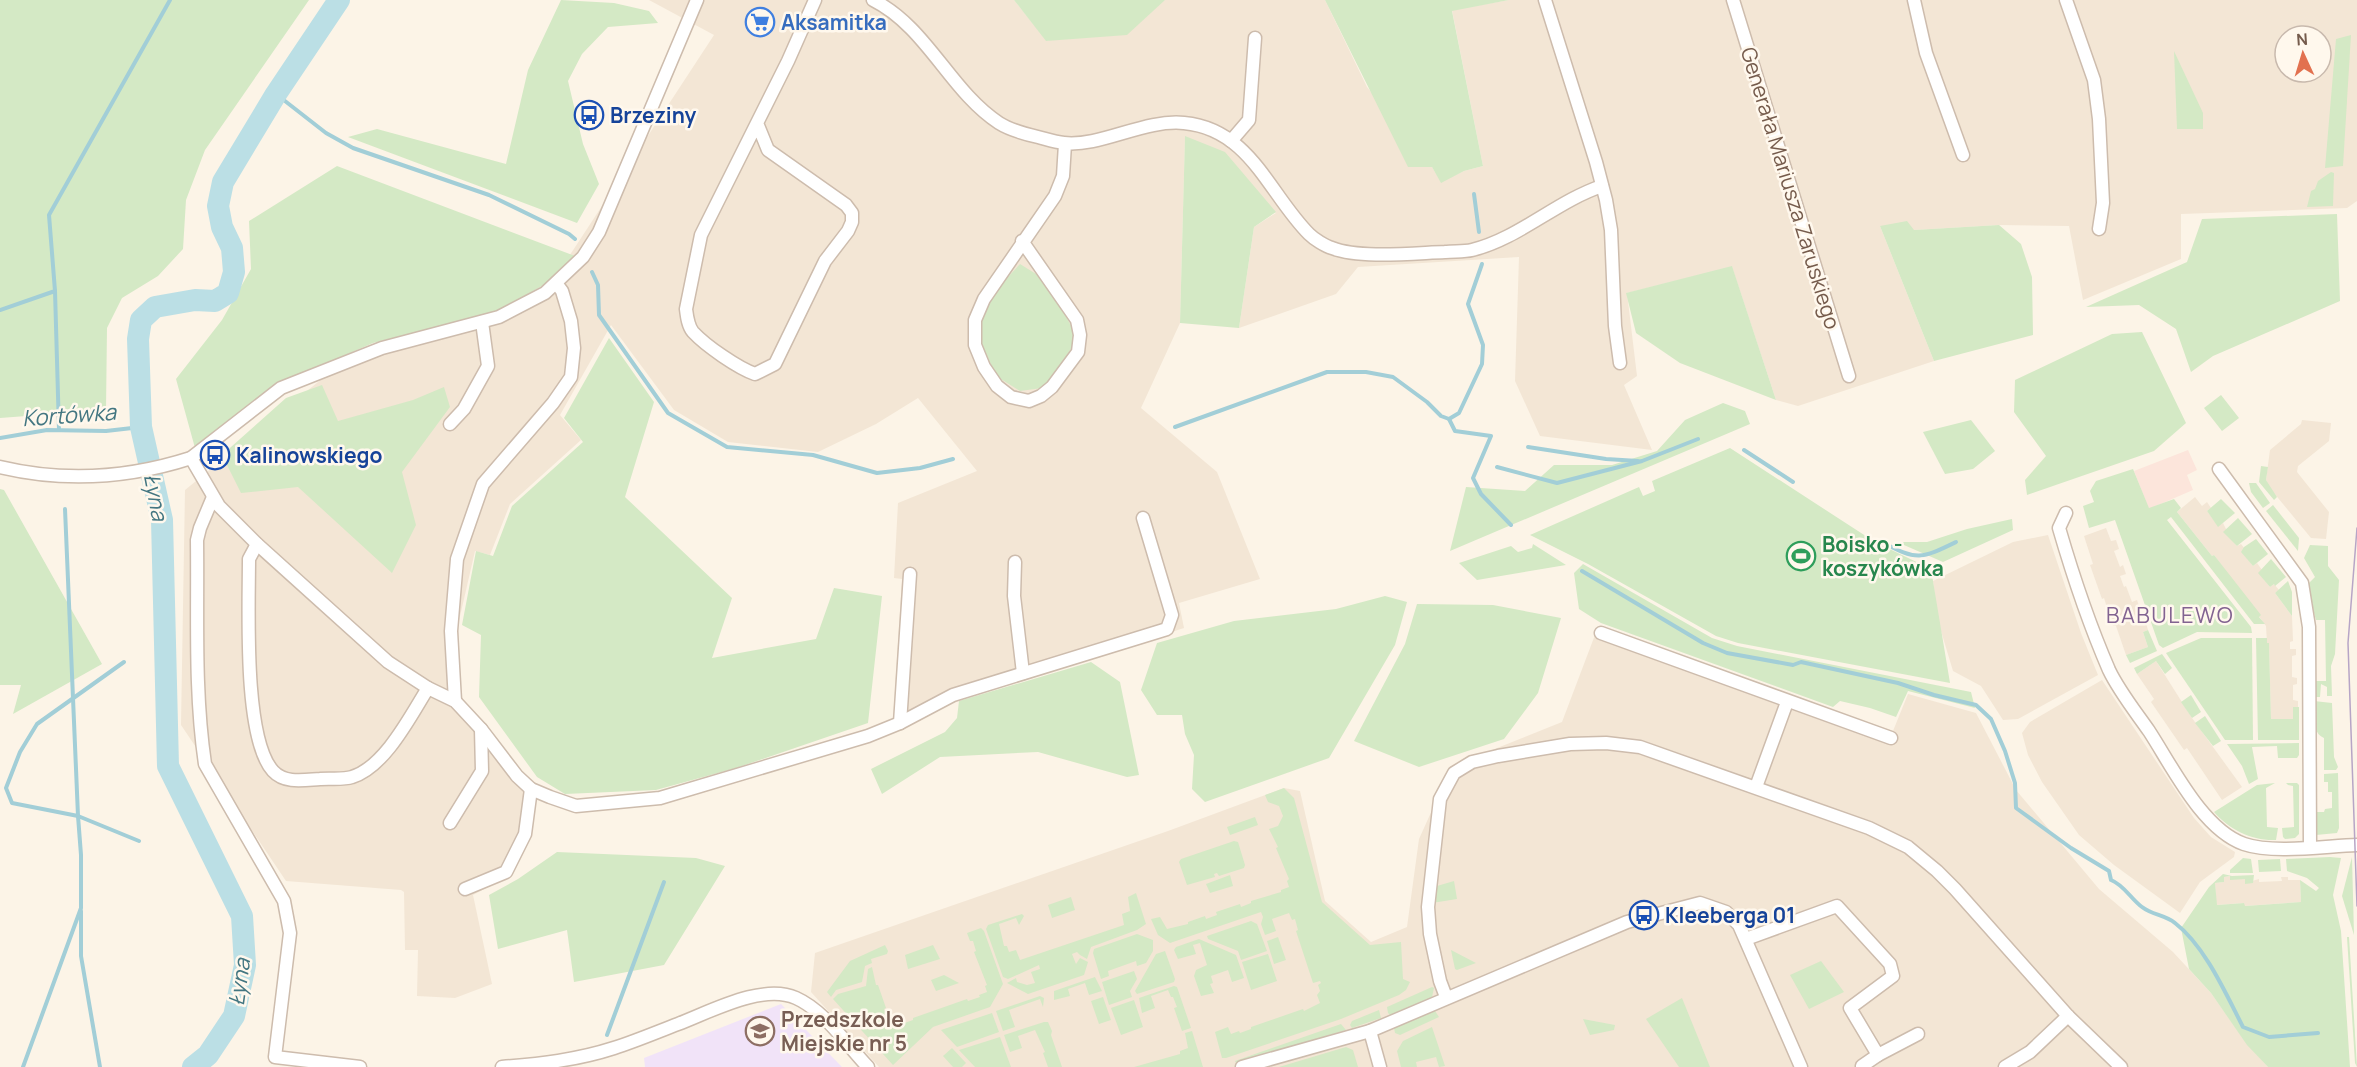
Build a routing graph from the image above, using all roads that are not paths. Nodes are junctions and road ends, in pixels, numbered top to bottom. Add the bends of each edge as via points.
1 (697, 0) edge
2 (815, 0) edge
3 (873, 0) edge
4 (1545, 0) edge
5 (1733, 0) edge
6 (1914, 0) edge
7 (2066, 0) edge
8 (1255, 38) dead end
9 (757, 123) junction
10 (1231, 141) junction
11 (1065, 144) junction
12 (1962, 155) dead end
13 (1602, 186) junction
14 (2098, 229) dead end
15 (1022, 242) junction
16 (556, 283) junction
17 (482, 322) junction
18 (1620, 363) dead end
19 (1849, 376) dead end
20 (450, 423) dead end
21 (191, 458) junction
22 (0, 467) edge
23 (2219, 470) dead end
24 (213, 497) junction
25 (2066, 513) dead end
26 (1143, 518) dead end
27 (257, 544) junction
28 (1015, 562) dead end
29 (910, 574) dead end
30 (1601, 633) dead end
31 (1023, 673) junction
32 (428, 688) junction
33 (455, 701) junction
34 (1787, 702) junction
35 (900, 723) junction
36 (481, 729) junction
37 (1891, 738) dead end
38 (1756, 787) junction
39 (531, 789) junction
40 (450, 823) dead end
41 (2357, 844) edge
42 (2310, 847) junction
43 (465, 889) dead end
44 (1746, 939) junction
45 (1446, 997) junction
46 (2068, 1016) junction
47 (1370, 1031) junction
48 (1918, 1034) dead end
49 (1878, 1055) junction
50 (1862, 1066) edge
51 (360, 1067) edge
52 (502, 1067) edge
53 (868, 1067) edge
54 (1242, 1067) edge
55 (1380, 1067) edge
56 (1801, 1067) edge
57 (2005, 1067) edge
58 (2121, 1067) edge

1 - 16 street via 599,232 583,257
2 - 9 street
3 - 11 street via 900,18 978,106 1000,124
4 - 13 street
5 - 19 street, Generała Mariusza Zaruskiego
6 - 12 street via 1926,52
7 - 14 street via 2094,80 2103,203
8 - 10 street via 1249,120
9 - 9 street via 768,150 846,205 852,222 825,261 775,364 755,374 740,369 692,331 686,309 701,235
10 - 11 street via 1184,123 1144,126
10 - 13 street via 1256,164 1310,236 1332,249 1350,252 1472,250
11 - 15 street via 1063,176 1055,195
13 - 18 street via 1611,230
15 - 15 street via 1077,320 1080,335 1078,352 1059,378 1041,396 1029,401 1011,397 997,386 975,345 975,320 984,299
16 - 17 street via 518,308
16 - 33 street via 571,321 571,377 483,484 457,560 451,632
17 - 20 street via 488,366 464,409
17 - 21 street via 382,348 281,388
21 - 22 street via 129,473 87,477
21 - 24 street
23 - 42 street via 2291,566 2305,594 2309,627
24 - 27 street
24 - 51 street via 197,540 202,747 205,764 285,901 290,933 275,1057
25 - 42 street via 2059,528 2111,672 2196,803 2219,829 2242,844
26 - 31 street via 1172,615 1167,629
27 - 32 street via 388,662
27 - 32 street via 249,559 252,688 262,754 273,772 288,781 352,777 367,769 399,734
28 - 31 street via 1014,596
29 - 35 street
30 - 34 street
31 - 35 street via 953,695
32 - 33 street
33 - 36 street
34 - 37 street
34 - 38 street
35 - 39 street via 660,798 576,806
36 - 39 street
36 - 40 street via 482,771
38 - 45 street via 1640,747 1606,743 1570,744 1498,756 1472,762 1454,773 1440,799 1428,907 1430,934
38 - 46 street via 1869,828 1908,848 1955,889
39 - 43 street via 525,834 506,872
41 - 42 street
44 - 45 street via 1726,912 1700,903 1627,922
44 - 49 street via 1837,906 1890,964 1893,976 1850,1008
44 - 56 street
45 - 47 street
46 - 57 street via 2030,1052
46 - 58 street
47 - 54 street
47 - 55 street
48 - 49 street
49 - 50 street
52 - 53 street via 574,1059 721,1006 778,994 809,1005

